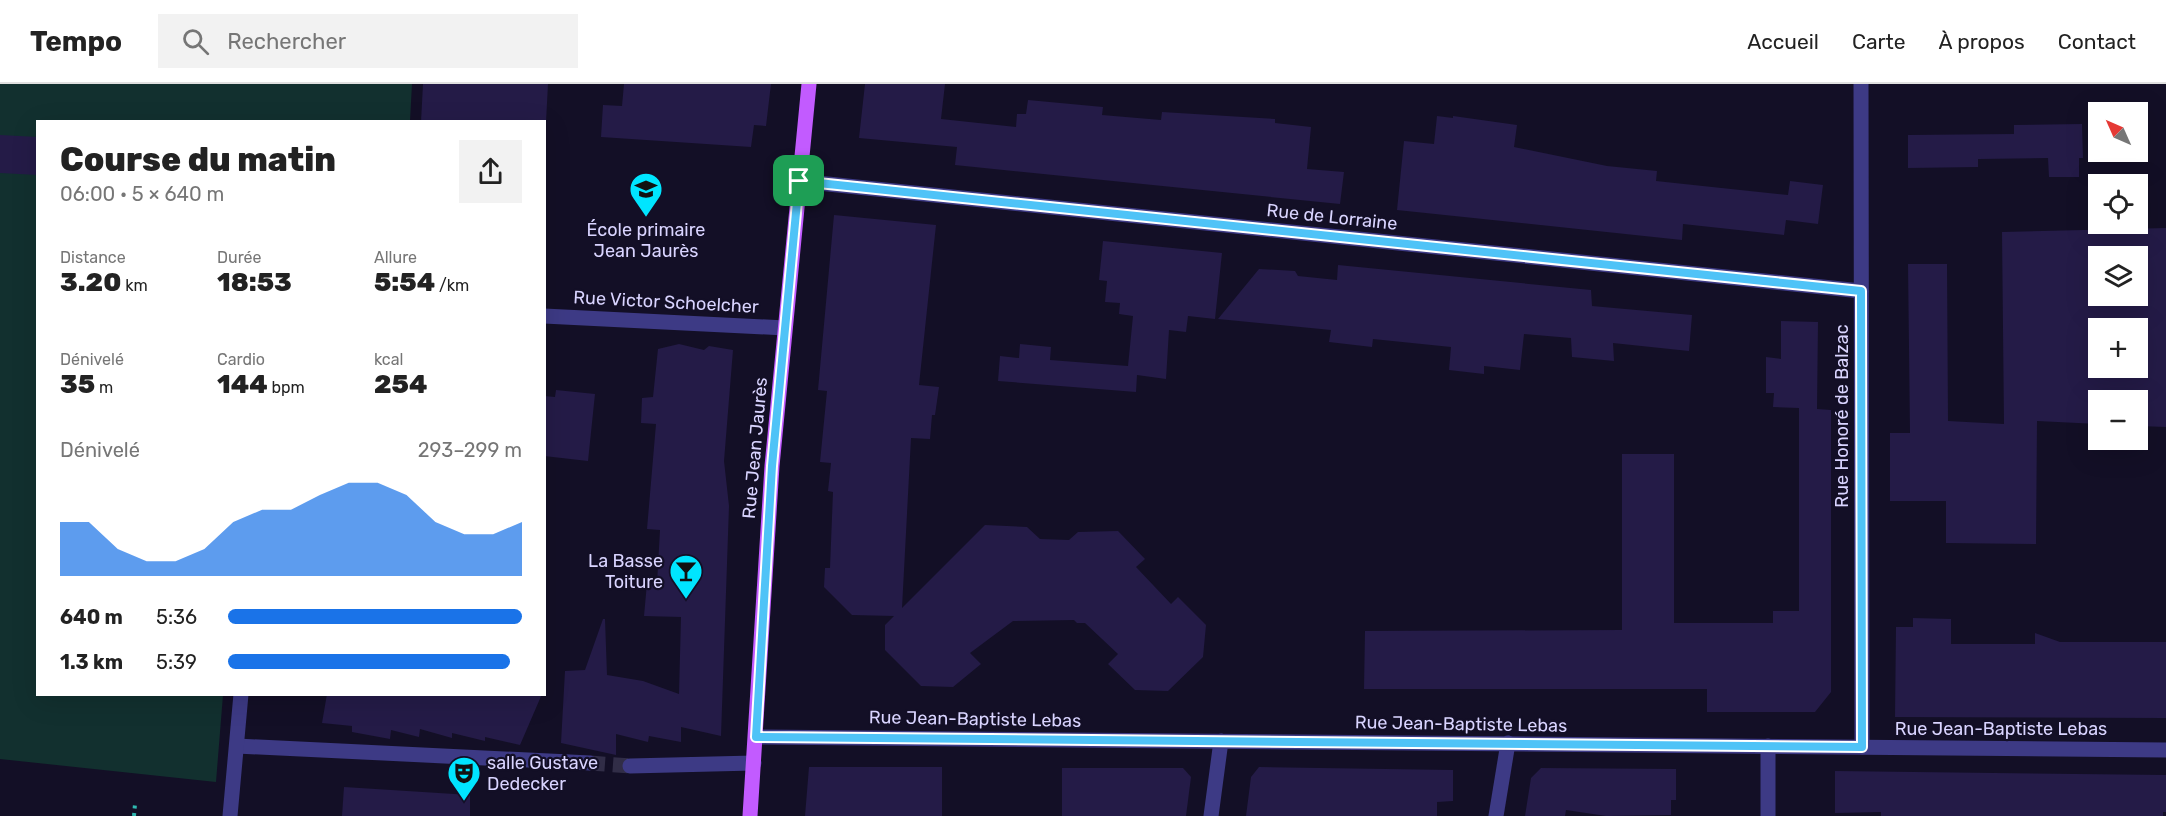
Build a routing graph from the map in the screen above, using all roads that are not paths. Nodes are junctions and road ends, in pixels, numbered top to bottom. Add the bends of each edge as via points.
1 (809, 84) edge
2 (1861, 84) edge
3 (799, 181) junction
4 (1861, 291) junction
5 (546, 316) edge
6 (785, 328) junction
7 (241, 696) edge
8 (756, 737) junction
9 (1221, 741) junction
10 (1508, 744) junction
11 (237, 746) junction
12 (1768, 746) junction
13 (1862, 747) junction
14 (2166, 750) edge
15 (590, 763) tunnel mouth
16 (754, 764) junction
17 (630, 766) tunnel mouth
18 (230, 816) edge
19 (750, 816) edge
20 (1211, 816) edge
21 (1496, 816) edge
22 (1768, 816) edge

1 - 3 main road, Rue Jean Jaurès
2 - 4 street, Rue Honoré de Balzac
3 - 4 street, Rue de Lorraine
3 - 6 main road, Rue Jean Jaurès
4 - 13 street, Rue Honoré de Balzac
5 - 6 street, Rue Victor Schoelcher
6 - 8 main road, Rue Jean Jaurès via 771,476
7 - 11 street
8 - 9 street, Rue Jean-Baptiste Lebas
8 - 16 main road, Rue Jean Jaurès
9 - 10 street, Rue Jean-Baptiste Lebas
9 - 20 street
10 - 12 street, Rue Jean-Baptiste Lebas
10 - 21 street
11 - 15 street
11 - 18 street
12 - 13 street, Rue Jean-Baptiste Lebas
12 - 22 street
13 - 14 street, Rue Jean-Baptiste Lebas
16 - 17 street
16 - 19 main road, Rue Jean Jaurès

